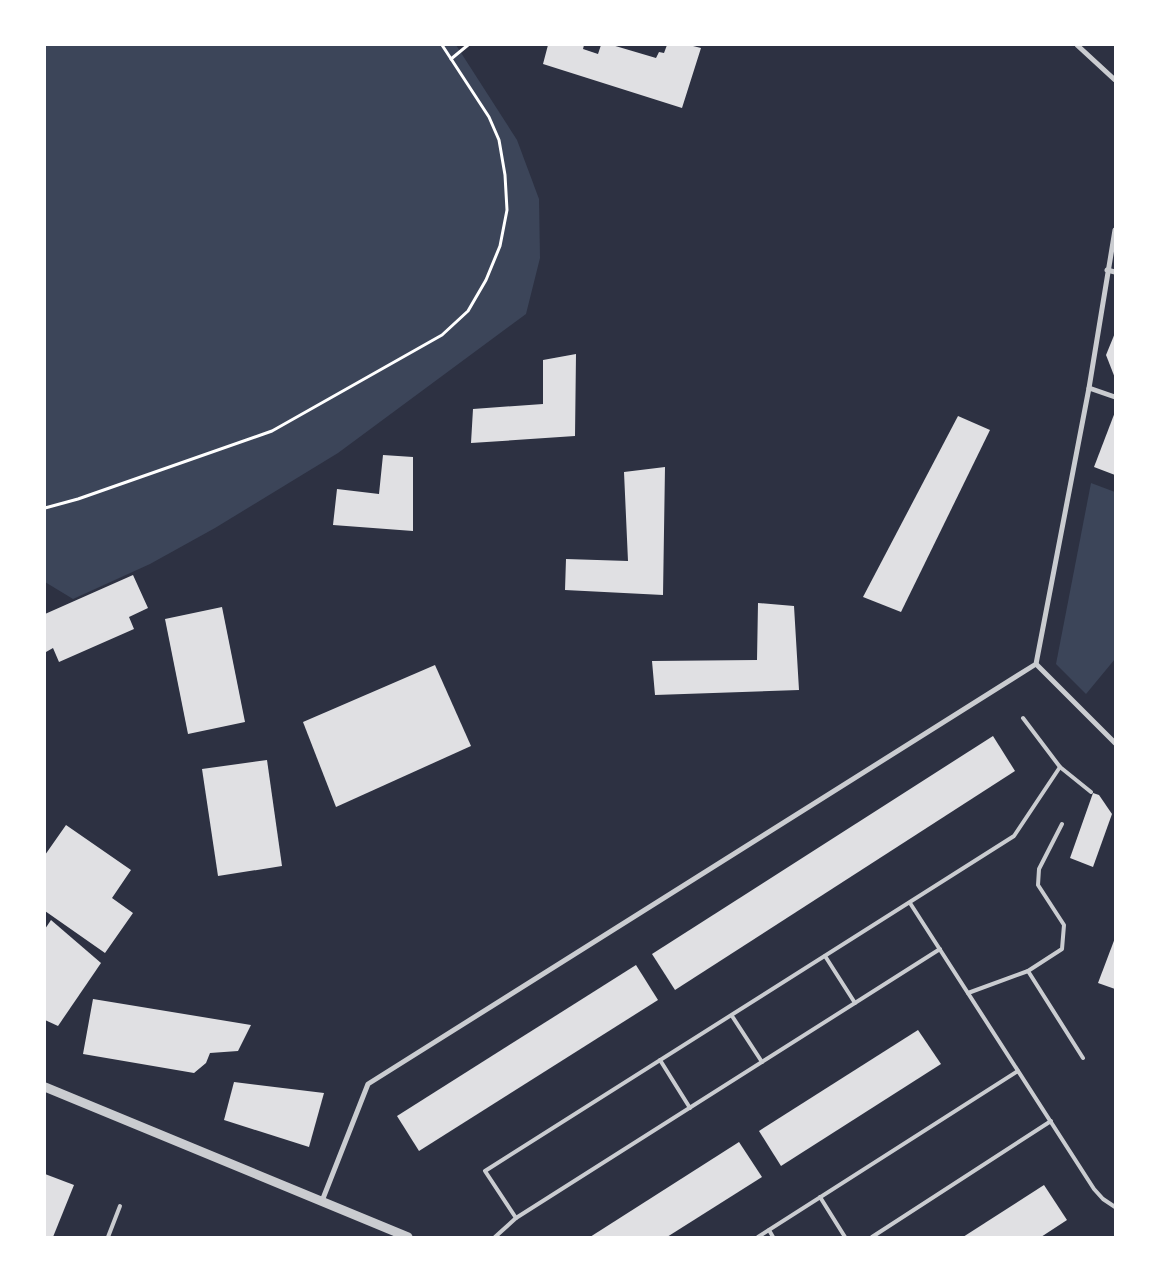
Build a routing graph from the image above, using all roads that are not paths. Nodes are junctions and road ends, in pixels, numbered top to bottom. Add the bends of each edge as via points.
1 (1077, 45) edge
2 (1115, 80) edge
3 (1115, 230) edge
4 (1108, 270) junction
5 (1115, 272) edge
6 (1089, 388) junction
7 (1115, 397) edge
8 (1036, 664) junction
9 (1023, 718) dead end
10 (1115, 744) edge
11 (1060, 767) junction
12 (1091, 792) dead end
13 (1062, 824) dead end
14 (910, 903) junction
15 (940, 949) junction
16 (826, 956) junction
17 (1028, 971) junction
18 (968, 993) junction
19 (855, 1003) junction
20 (732, 1016) junction
21 (1083, 1058) dead end
22 (660, 1060) junction
23 (762, 1062) junction
24 (1018, 1070) junction
25 (45, 1087) edge
26 (690, 1108) junction
27 (1051, 1121) junction
28 (820, 1197) junction
29 (322, 1201) junction
30 (120, 1206) dead end
31 (1115, 1207) edge
32 (516, 1218) junction
33 (769, 1230) junction
34 (394, 1234) edge
35 (108, 1237) edge
36 (408, 1237) edge
37 (495, 1237) edge
38 (758, 1237) edge
39 (774, 1237) edge
40 (845, 1237) edge
41 (872, 1237) edge

1 - 2 street
3 - 4 street
4 - 5 street
4 - 6 street
6 - 7 street
6 - 8 street
8 - 10 street
8 - 29 street via 368,1084
9 - 11 lane
11 - 12 lane
11 - 14 lane via 1014,836
13 - 17 lane via 1039,869 1038,885 1064,925 1062,949
14 - 15 lane
14 - 16 lane
15 - 18 lane
15 - 19 lane
16 - 19 lane
16 - 20 lane
17 - 18 lane
17 - 21 lane
18 - 24 lane
19 - 23 lane
20 - 22 lane
20 - 23 lane
22 - 26 lane
22 - 32 lane via 485,1171
23 - 26 lane
24 - 27 lane
24 - 28 lane
25 - 29 street
26 - 32 lane
27 - 31 lane via 1094,1189
27 - 41 lane
28 - 33 lane
28 - 40 lane
29 - 34 street
30 - 35 lane
32 - 37 lane
33 - 38 lane
33 - 39 lane
34 - 36 street

